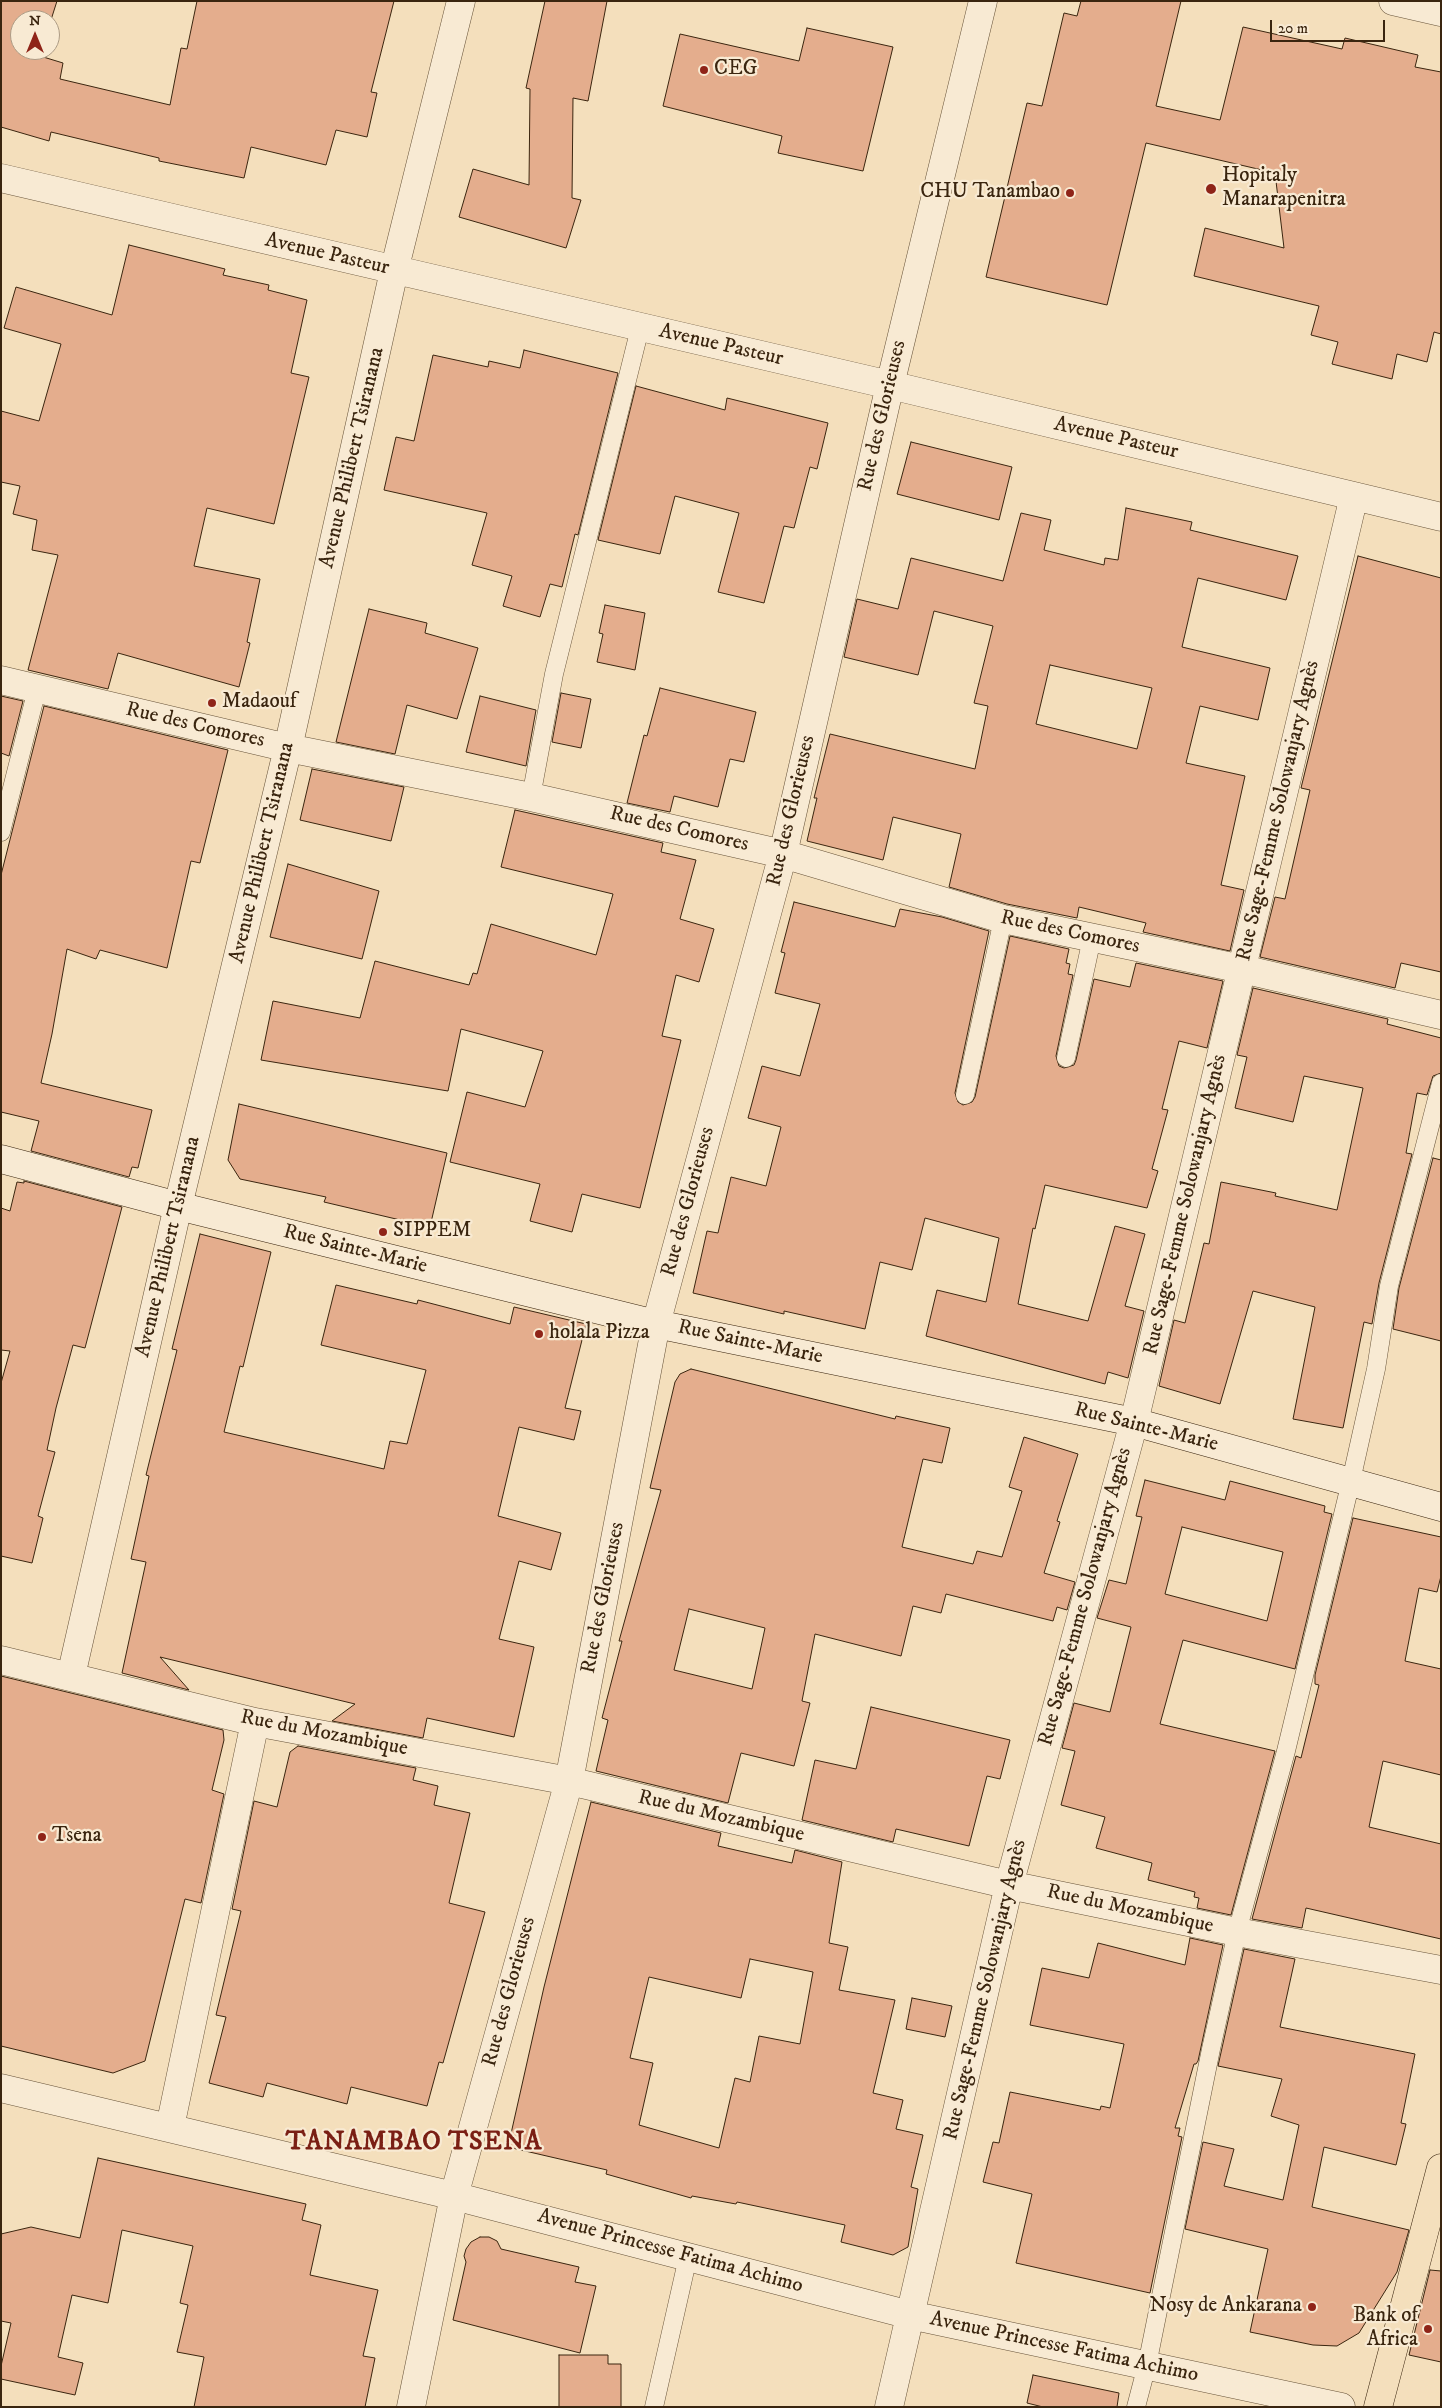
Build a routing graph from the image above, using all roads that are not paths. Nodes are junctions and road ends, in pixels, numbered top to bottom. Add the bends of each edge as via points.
1 (461, 1) edge
2 (984, 1) edge
3 (1393, 1) edge
4 (1441, 12) edge
5 (1, 178) edge
6 (394, 271) junction
7 (640, 328) junction
8 (890, 385) junction
9 (1354, 496) junction
10 (1441, 517) edge
11 (1, 680) edge
12 (37, 689) junction
13 (288, 748) junction
14 (531, 797) junction
15 (1, 832) edge
16 (783, 854) junction
17 (1003, 919) junction
18 (1092, 938) junction
19 (1242, 970) junction
20 (1441, 1014) edge
21 (1066, 1058) dead end
22 (1441, 1084) edge
23 (965, 1095) dead end
24 (1, 1160) edge
25 (178, 1206) junction
26 (656, 1324) junction
27 (1134, 1422) junction
28 (1351, 1482) junction
29 (1441, 1507) edge
30 (1, 1660) edge
31 (71, 1676) junction
32 (255, 1722) junction
33 (569, 1781) junction
34 (1009, 1885) junction
35 (1237, 1932) junction
36 (1441, 1970) edge
37 (1, 2088) edge
38 (170, 2127) junction
39 (1441, 2168) edge
40 (454, 2196) junction
41 (688, 2257) junction
42 (910, 2315) junction
43 (1147, 2366) junction
44 (411, 2407) edge
45 (654, 2407) edge
46 (888, 2407) edge
47 (1136, 2407) edge
48 (1341, 2407) edge
49 (1378, 2407) edge

1 - 6 street, Avenue Philibert Tsiranana
2 - 8 street, Rue des Glorieuses
3 - 4 street
5 - 6 street, Avenue Pasteur
6 - 7 street, Avenue Pasteur
6 - 13 street, Avenue Philibert Tsiranana
7 - 8 street, Avenue Pasteur
7 - 14 lane via 554,674
8 - 9 street, Avenue Pasteur
8 - 16 street, Rue des Glorieuses
9 - 10 street, Avenue Pasteur
9 - 19 street, Rue Sage-Femme Solowanjary Agnès
11 - 12 street, Rue des Comores
12 - 13 street, Rue des Comores
12 - 15 lane
13 - 14 street, Rue des Comores
13 - 25 street, Avenue Philibert Tsiranana
14 - 16 street, Rue des Comores
16 - 17 street, Rue des Comores
16 - 26 street, Rue des Glorieuses
17 - 18 street, Rue des Comores
17 - 23 lane
18 - 19 street, Rue des Comores
18 - 21 lane
19 - 20 street, Rue des Comores
19 - 27 street, Rue Sage-Femme Solowanjary Agnès
22 - 28 lane via 1389,1286 1376,1369
24 - 25 street, Rue Sainte-Marie
25 - 26 street, Rue Sainte-Marie
25 - 31 street, Avenue Philibert Tsiranana
26 - 27 street, Rue Sainte-Marie
26 - 33 street, Rue des Glorieuses
27 - 28 street, Rue Sainte-Marie
27 - 34 street, Rue Sage-Femme Solowanjary Agnès
28 - 29 street, Rue Sainte-Marie
28 - 35 lane via 1286,1751
30 - 31 street, Rue du Mozambique
31 - 32 street, Rue du Mozambique
32 - 33 street, Rue du Mozambique
32 - 38 street
33 - 34 street, Rue du Mozambique
33 - 40 street, Rue des Glorieuses
34 - 35 street, Rue du Mozambique
34 - 42 street, Rue Sage-Femme Solowanjary Agnès
35 - 36 street, Rue du Mozambique
35 - 43 lane via 1210,2049
37 - 38 street, Avenue Princesse Fatima Achimo
38 - 40 street, Avenue Princesse Fatima Achimo
39 - 49 main road
40 - 41 street, Avenue Princesse Fatima Achimo
40 - 44 street, Rue des Glorieuses
41 - 42 street, Avenue Princesse Fatima Achimo
41 - 45 lane
42 - 43 street, Avenue Princesse Fatima Achimo
42 - 46 street, Rue Sage-Femme Solowanjary Agnès
43 - 47 lane
43 - 48 street, Avenue Princesse Fatima Achimo

